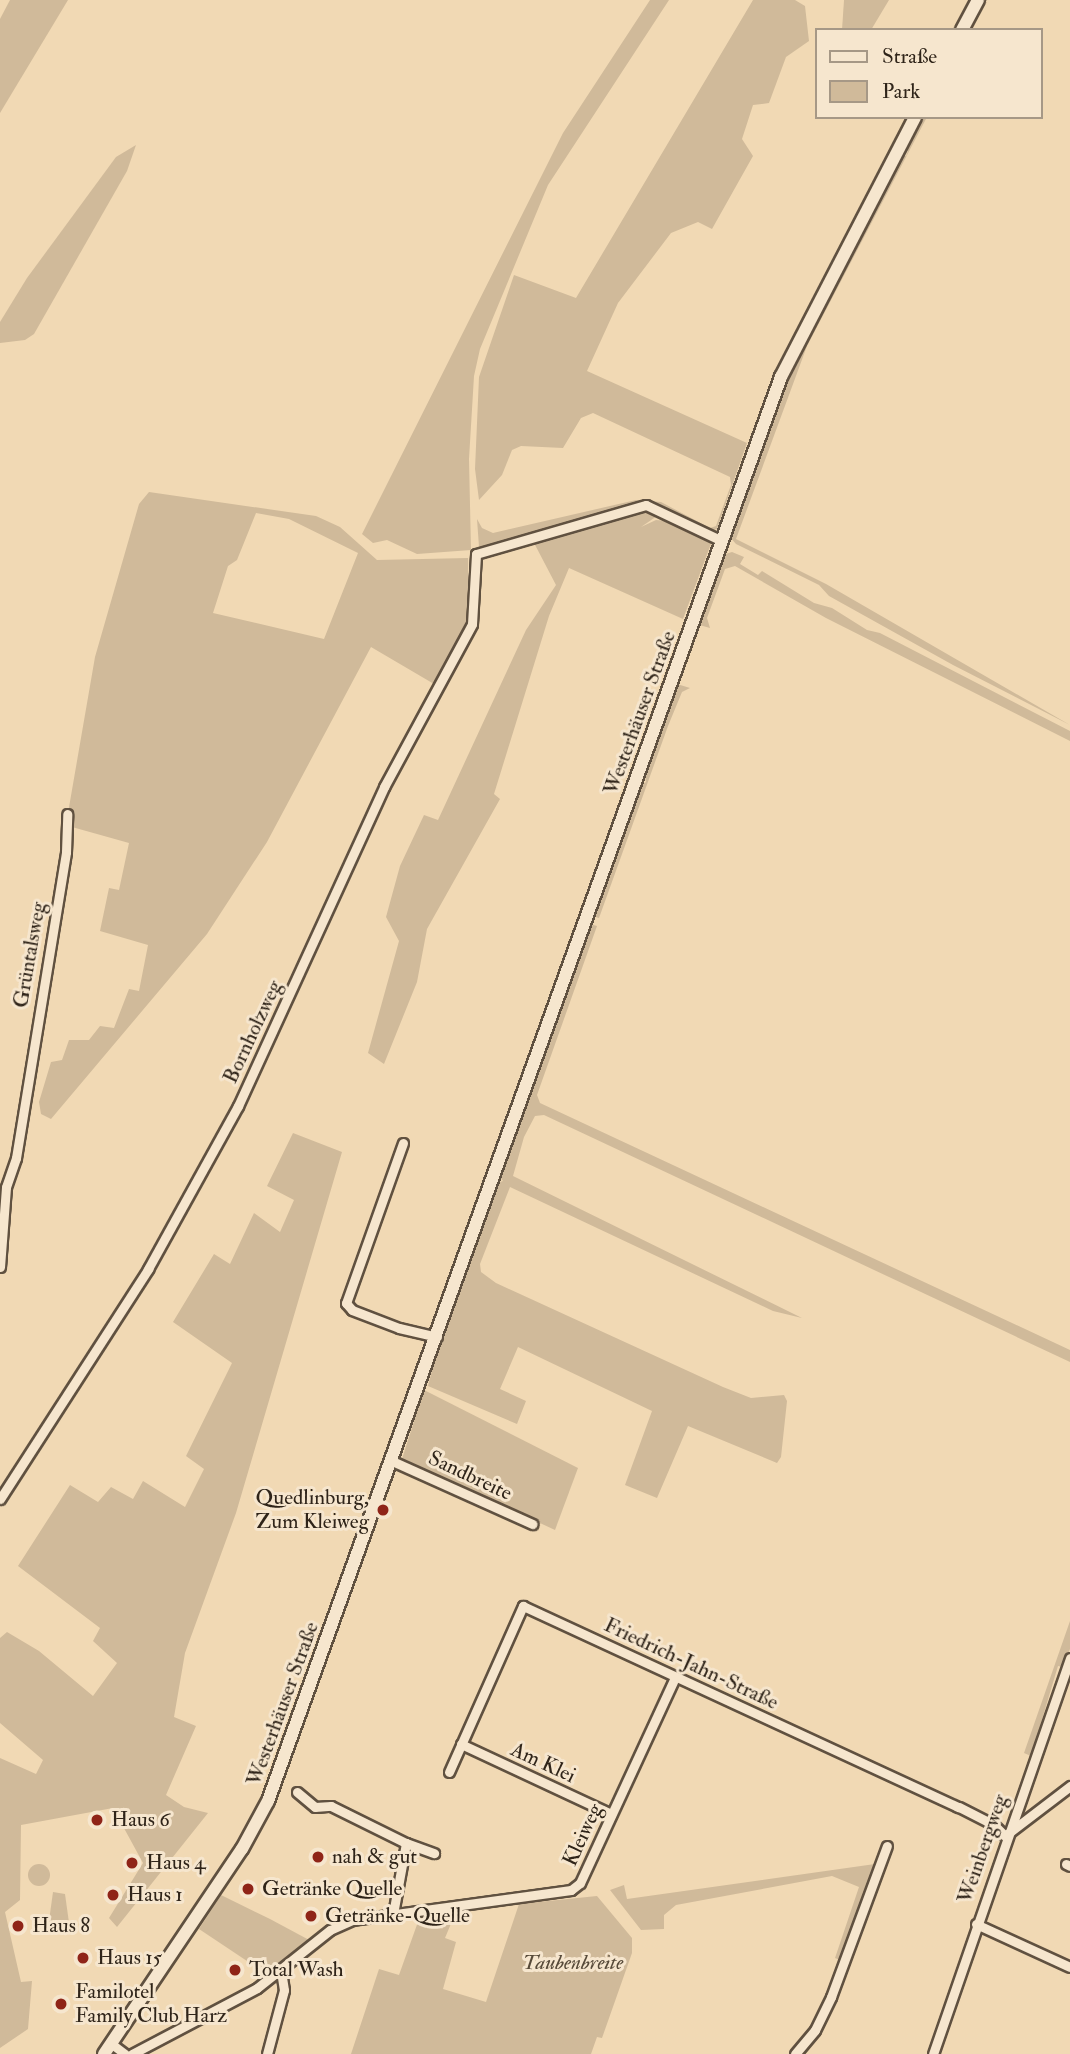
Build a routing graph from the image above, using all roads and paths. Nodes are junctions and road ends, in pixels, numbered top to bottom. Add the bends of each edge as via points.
1 (978, 0) edge
2 (963, 28) edge
3 (914, 119) edge
4 (722, 541) junction
5 (67, 814) dead end
6 (403, 1143) dead end
7 (0, 1267) edge
8 (437, 1337) junction
9 (392, 1461) junction
10 (0, 1499) edge
11 (532, 1524) dead end
12 (1070, 1658) edge
13 (676, 1677) junction
14 (461, 1744) junction
15 (449, 1772) dead end
16 (1070, 1786) edge
17 (297, 1792) dead end
18 (611, 1814) junction
19 (1005, 1836) junction
20 (406, 1843) junction
21 (887, 1846) dead end
22 (434, 1853) dead end
23 (393, 1914) junction
24 (976, 1924) junction
25 (1070, 1967) edge
26 (281, 1970) junction
27 (108, 2049) edge
28 (125, 2054) edge
29 (132, 2054) edge
30 (267, 2054) edge
31 (796, 2054) edge
32 (933, 2054) edge

1 - 2 main road
3 - 4 main road, Westerhäuser Straße via 799,335
4 - 8 main road, Westerhäuser Straße
4 - 10 street, Bornholzweg via 646,505 476,554 472,624 384,787 238,1106 148,1269
5 - 7 street, Grüntalsweg via 66,852 16,1158 6,1187
6 - 8 street via 346,1303 352,1310 399,1328
8 - 9 main road, Westerhäuser Straße
9 - 11 street, Sandbreite
9 - 27 main road, Westerhäuser Straße via 268,1801 242,1849
12 - 19 street, Weinbergweg
13 - 14 street, Friedrich-Jahn-Straße via 523,1606
13 - 18 street, Kleiweg
13 - 19 street, Friedrich-Jahn-Straße via 959,1807 993,1824
14 - 15 street, Friedrich-Jahn-Straße
14 - 18 street, Am Klei
16 - 19 street
17 - 20 street via 315,1807 331,1806
18 - 23 street, Kleiweg via 580,1883 571,1890
19 - 24 street, Weinbergweg
20 - 22 street
20 - 23 street
21 - 31 street via 831,1997 815,2030
23 - 26 street, Kleiweg via 362,1918 330,1930
24 - 25 street
24 - 32 street, Weinbergweg
26 - 29 street, Kleiweg via 257,1988
26 - 30 street via 284,1990
27 - 28 street

